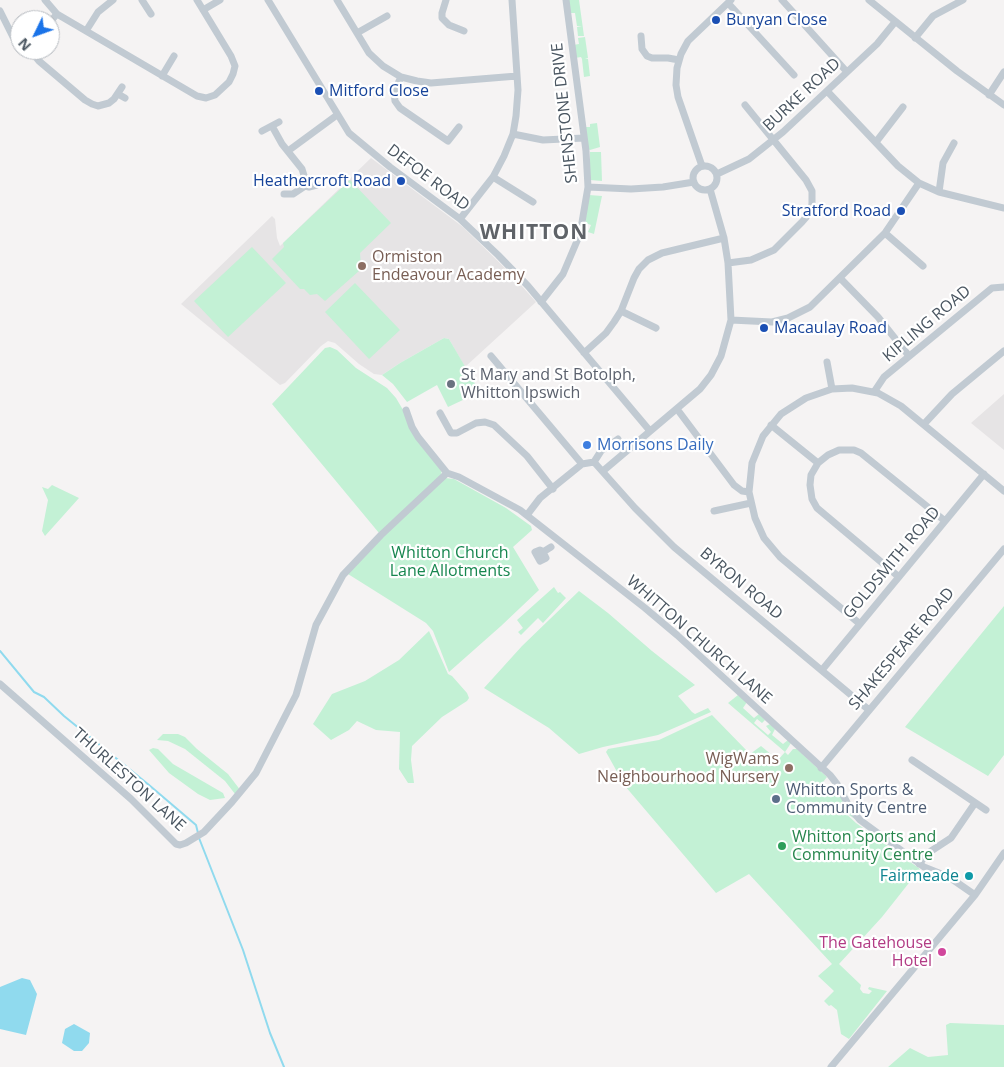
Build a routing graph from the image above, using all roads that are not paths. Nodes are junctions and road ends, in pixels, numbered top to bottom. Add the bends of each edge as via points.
1 (45, 0) edge
2 (113, 0) edge
3 (142, 0) edge
4 (197, 0) edge
5 (220, 0) edge
6 (268, 0) edge
7 (338, 0) edge
8 (446, 0) edge
9 (512, 0) edge
10 (566, 0) edge
11 (782, 0) edge
12 (869, 0) edge
13 (963, 0) edge
14 (730, 1) edge
15 (53, 10) edge
16 (203, 10) junction
17 (0, 11) edge
18 (150, 14) dead end
19 (60, 16) edge
20 (387, 17) dead end
21 (895, 22) junction
22 (86, 31) junction
23 (464, 31) dead end
24 (10, 33) edge
25 (357, 33) junction
26 (641, 36) dead end
27 (916, 38) junction
28 (174, 56) dead end
29 (38, 60) edge
30 (679, 60) junction
31 (847, 72) junction
32 (1004, 72) edge
33 (794, 75) dead end
34 (162, 76) junction
35 (517, 76) junction
36 (401, 77) junction
37 (827, 91) junction
38 (121, 93) dead end
39 (989, 95) junction
40 (745, 105) dead end
41 (1004, 105) edge
42 (903, 107) dead end
43 (337, 115) junction
44 (458, 127) dead end
45 (262, 131) dead end
46 (512, 134) junction
47 (584, 138) junction
48 (774, 140) junction
49 (876, 142) junction
50 (954, 143) dead end
51 (288, 151) junction
52 (702, 166) junction
53 (717, 174) junction
54 (493, 177) junction
55 (694, 182) junction
56 (919, 183) junction
57 (317, 185) dead end
58 (305, 186) junction
59 (588, 187) junction
60 (710, 189) junction
61 (938, 192) junction
62 (284, 194) dead end
63 (533, 202) dead end
64 (1004, 208) edge
65 (460, 219) junction
66 (885, 233) junction
67 (724, 238) junction
68 (728, 264) junction
69 (923, 266) dead end
70 (840, 278) junction
71 (1004, 287) edge
72 (541, 302) junction
73 (620, 311) junction
74 (731, 320) junction
75 (656, 328) dead end
76 (1004, 352) edge
77 (584, 353) junction
78 (491, 356) dead end
79 (909, 356) junction
80 (827, 362) dead end
81 (832, 389) junction
82 (874, 392) junction
83 (677, 409) junction
84 (406, 410) dead end
85 (440, 413) dead end
86 (924, 424) junction
87 (771, 425) junction
88 (650, 432) junction
89 (618, 439) dead end
90 (594, 462) junction
91 (818, 463) junction
92 (582, 464) junction
93 (603, 471) junction
94 (447, 473) junction
95 (984, 474) junction
96 (553, 488) junction
97 (1004, 491) edge
98 (749, 492) junction
99 (751, 503) junction
100 (714, 511) dead end
101 (527, 515) junction
102 (945, 521) junction
103 (551, 547) dead end
104 (1004, 549) edge
105 (543, 552) dead end
106 (899, 577) junction
107 (860, 624) junction
108 (822, 670) junction
109 (0, 684) edge
110 (869, 710) junction
111 (912, 760) dead end
112 (821, 768) junction
113 (975, 802) junction
114 (986, 810) dead end
115 (1004, 854) edge
116 (919, 864) junction
117 (974, 895) junction
118 (831, 1067) edge

1 - 15 street
2 - 22 street via 98,12
3 - 18 street
4 - 16 street
5 - 16 street
6 - 43 street, DEFOE ROAD
7 - 25 street
8 - 23 street via 442,18
9 - 35 street
10 - 47 street, SHENSTONE DRIVE
11 - 31 street
12 - 21 street
13 - 27 street via 933,16
14 - 30 street via 692,37
14 - 33 street
16 - 34 street via 234,61 232,78 215,95 206,98
17 - 24 street
19 - 22 street
20 - 25 street
21 - 27 street
21 - 31 street, BURKE ROAD
22 - 34 street
25 - 36 street via 373,57
26 - 30 street via 643,52 647,56
27 - 39 street
28 - 34 street
29 - 38 street via 90,103 104,105
30 - 52 street via 677,90
31 - 37 street, BURKE ROAD
32 - 39 street
35 - 36 street via 431,83
35 - 46 street via 518,98
36 - 44 street via 394,92 400,108 448,141
37 - 48 street, BURKE ROAD
37 - 49 street
39 - 41 street
40 - 48 street
42 - 49 street
43 - 51 street
43 - 65 street, DEFOE ROAD via 362,144
45 - 51 street via 275,124
46 - 47 street via 543,140
46 - 54 street
47 - 59 street, SHENSTONE DRIVE
48 - 53 street, BURKE ROAD via 749,159
48 - 68 street via 809,184 812,208 774,250 751,260
49 - 56 street
50 - 61 street via 942,163
51 - 58 street via 302,169
52 - 53 street via 711,167
52 - 55 street via 694,172
53 - 60 street
54 - 63 street
54 - 65 street
55 - 59 street via 638,188
55 - 60 street via 702,189
56 - 61 street
56 - 66 street
57 - 58 street
58 - 62 street via 294,197
59 - 72 street, SHENSTONE DRIVE via 580,234 563,274
60 - 67 street
61 - 64 street
65 - 72 street, DEFOE ROAD
66 - 69 street
66 - 70 street
67 - 68 street
67 - 73 street via 662,253 648,260 634,278
68 - 74 street
70 - 74 street via 810,307 788,318 772,322
70 - 79 street via 878,317
71 - 79 street, KIPLING ROAD via 992,288
72 - 77 street, DEFOE ROAD
73 - 75 street
73 - 77 street via 606,332
74 - 83 street via 725,347 712,375
76 - 86 street via 952,394
77 - 88 street, DEFOE ROAD
78 - 92 street
79 - 82 street, KIPLING ROAD via 881,380
80 - 81 street
81 - 82 street
81 - 87 street via 796,402
82 - 86 street via 892,399
83 - 88 street
83 - 98 street via 734,486
84 - 94 street, WHITTON CHURCH LANE via 418,437
85 - 96 street via 451,433 476,423 494,425
86 - 95 street
87 - 91 street
87 - 98 street via 754,456
88 - 93 street
89 - 90 street via 600,451
90 - 92 street
90 - 93 street
91 - 102 street via 839,450 861,453
91 - 106 street via 810,485 817,508
92 - 96 street
93 - 108 street, BYRON ROAD via 674,547
94 - 101 street, WHITTON CHURCH LANE
94 - 109 street, THURLESTON LANE via 343,575 316,625 296,695 256,773 204,832 186,843 176,844 131,799
95 - 97 street
95 - 102 street, GOLDSMITH ROAD
96 - 101 street
98 - 99 street
99 - 100 street
99 - 107 street via 759,528 774,551
101 - 112 street, WHITTON CHURCH LANE via 659,619
102 - 106 street, GOLDSMITH ROAD
103 - 105 street
104 - 110 street, SHAKESPEARE ROAD
106 - 107 street, GOLDSMITH ROAD
107 - 108 street, GOLDSMITH ROAD
108 - 110 street, BYRON ROAD
110 - 112 street, SHAKESPEARE ROAD
111 - 113 street
112 - 116 street, WHITTON CHURCH LANE via 835,781 860,820
113 - 114 street
113 - 116 street via 951,838 928,853
115 - 117 street
116 - 117 street, WHITTON CHURCH LANE via 949,877
117 - 118 street

